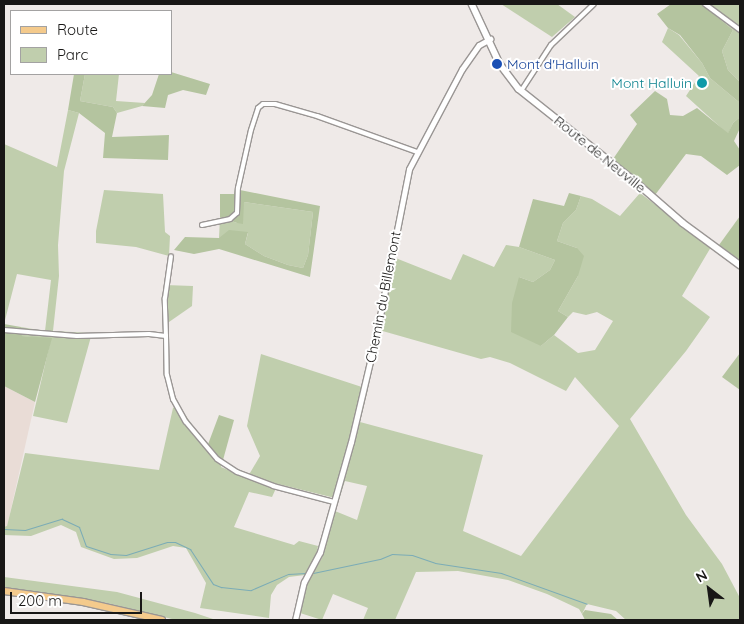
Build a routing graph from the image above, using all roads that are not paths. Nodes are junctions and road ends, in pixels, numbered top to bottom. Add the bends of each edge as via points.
1 (472, 4) edge
2 (475, 4) edge
3 (594, 4) edge
4 (705, 4) edge
5 (483, 24) junction
6 (740, 30) edge
7 (490, 39) junction
8 (521, 91) junction
9 (417, 152) junction
10 (202, 226) dead end
11 (171, 256) dead end
12 (740, 265) edge
13 (4, 330) edge
14 (166, 336) junction
15 (334, 502) junction
16 (4, 591) edge
17 (162, 620) edge
18 (295, 620) edge

1 - 5 main road, Route de Neuville
2 - 5 main road, Route de Neuville
3 - 8 street via 551,45
4 - 6 street
5 - 7 main road, Route de Neuville
7 - 8 main road, Route de Neuville via 503,69
7 - 9 street, Chemin du Billemont via 479,45 462,69
8 - 12 main road, Route de Neuville
9 - 10 street via 317,116 275,104 263,104 258,108 251,130 238,188 237,213 230,219
9 - 15 street, Chemin du Billemont via 406,180 372,353
11 - 14 street via 165,298
13 - 14 street via 77,336
14 - 15 street via 167,375 173,398 190,427 217,459 237,472 273,486
15 - 18 street, Chemin du Billemont via 320,552 304,582
16 - 17 main road via 83,602

